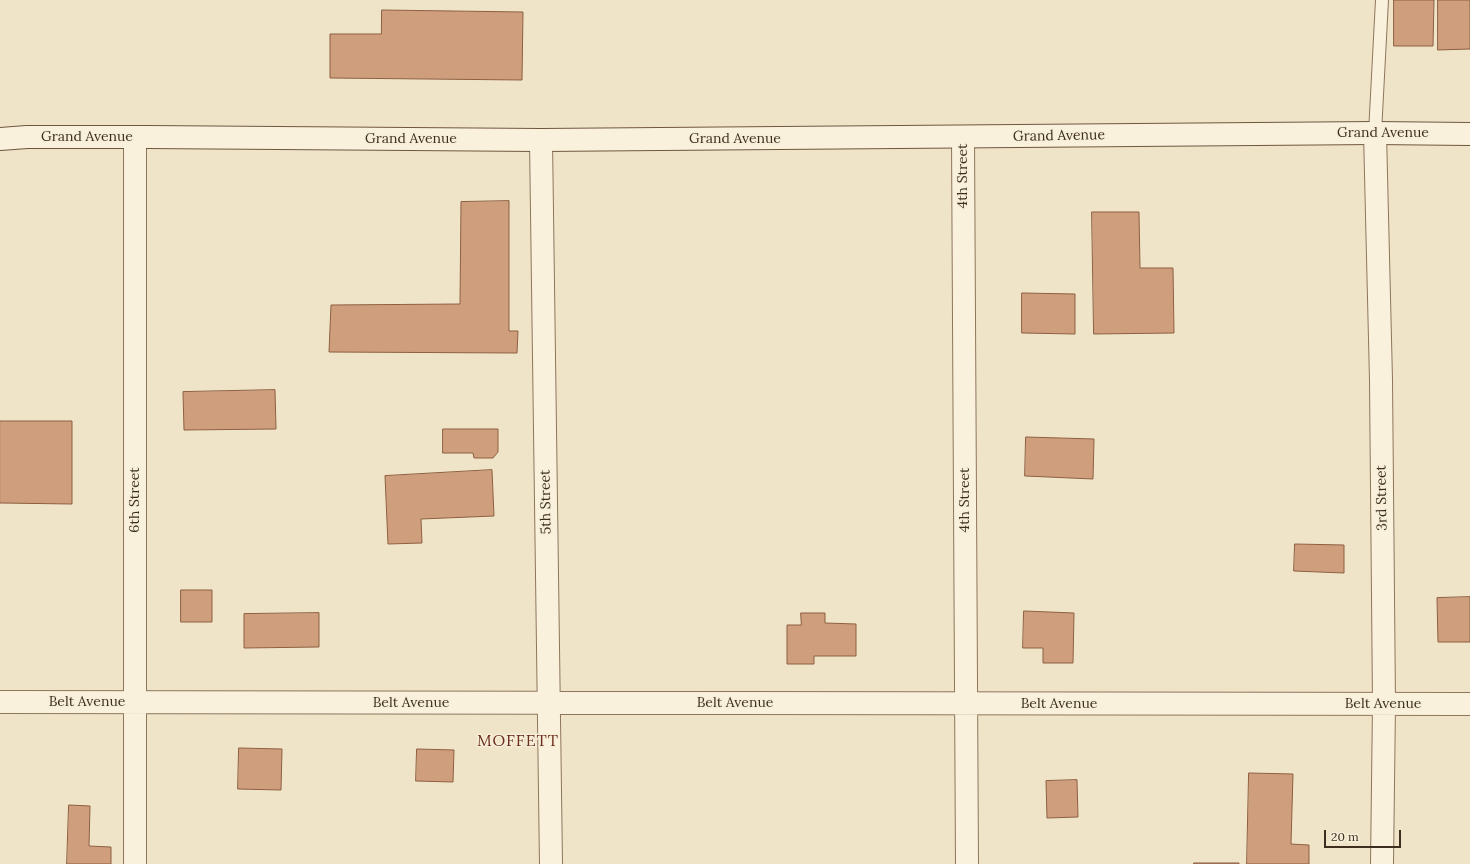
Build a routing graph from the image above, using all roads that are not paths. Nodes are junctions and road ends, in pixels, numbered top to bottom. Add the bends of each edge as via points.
1 (1382, 0) edge
2 (1375, 132) junction
3 (1470, 134) edge
4 (135, 137) junction
5 (963, 137) junction
6 (0, 138) edge
7 (541, 140) junction
8 (0, 702) edge
9 (135, 702) junction
10 (548, 703) junction
11 (966, 703) junction
12 (1384, 704) junction
13 (1470, 704) edge
14 (135, 864) edge
15 (550, 864) edge
16 (967, 864) edge
17 (1382, 864) edge

1 - 2 lane
2 - 3 street, Grand Avenue
2 - 5 street, Grand Avenue
2 - 12 street, 3rd Street via 1381,380
4 - 6 street, Grand Avenue
4 - 7 street, Grand Avenue
4 - 9 street, 6th Street
5 - 7 street, Grand Avenue
5 - 11 street, 4th Street
7 - 10 street, 5th Street
8 - 9 street, Belt Avenue
9 - 10 street, Belt Avenue
9 - 14 street, 6th Street
10 - 11 street, Belt Avenue
10 - 15 street, 5th Street
11 - 12 street, Belt Avenue
11 - 16 street, 4th Street
12 - 13 street, Belt Avenue
12 - 17 street, 3rd Street

